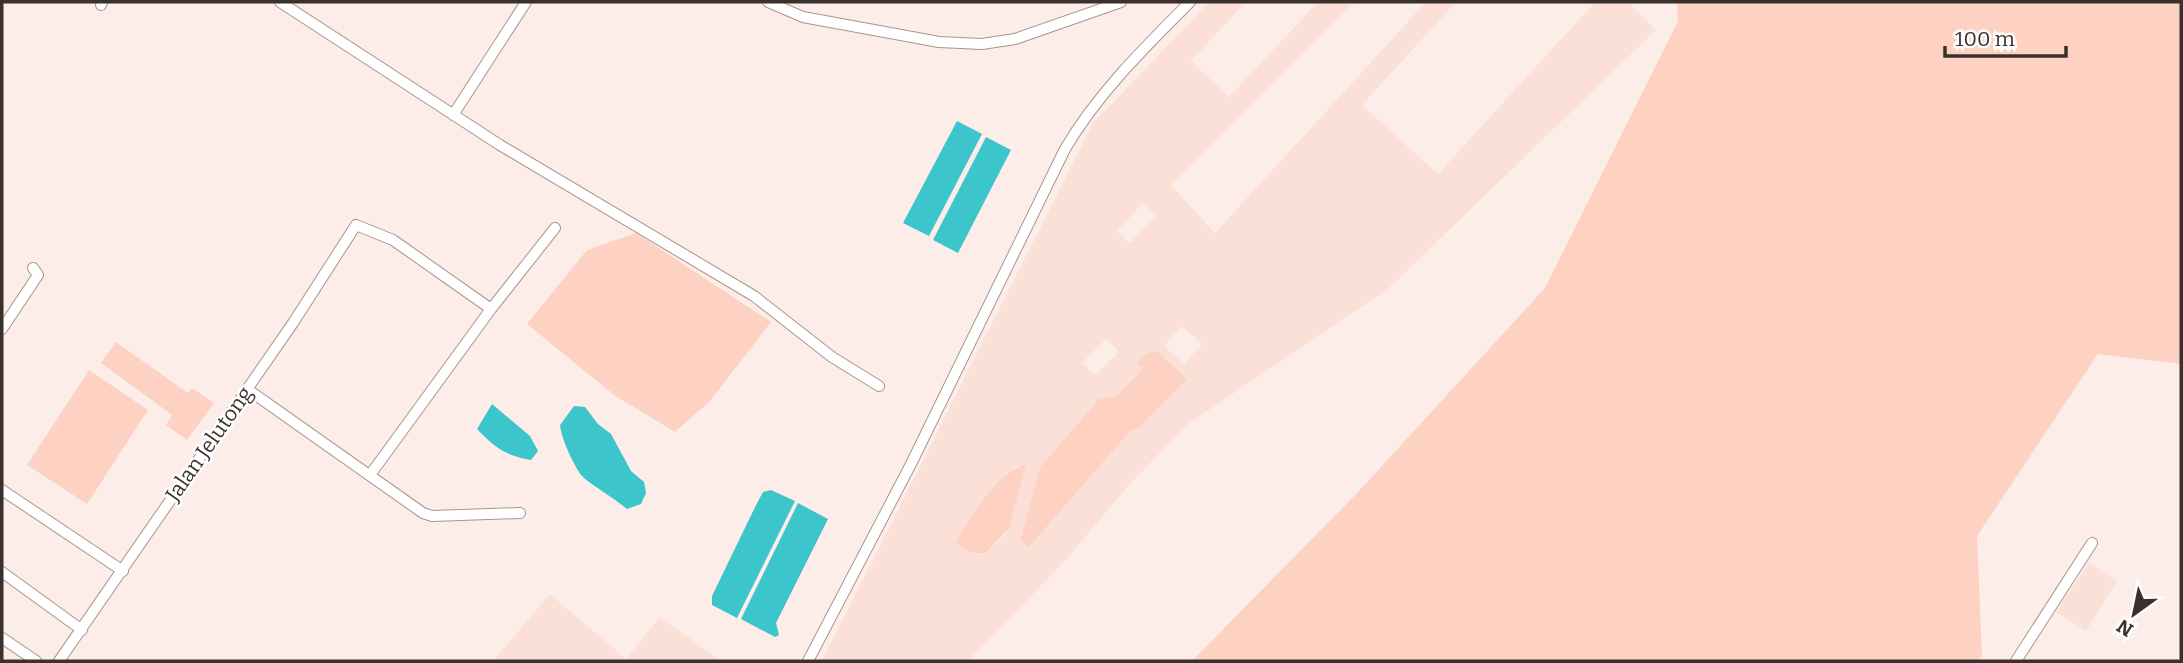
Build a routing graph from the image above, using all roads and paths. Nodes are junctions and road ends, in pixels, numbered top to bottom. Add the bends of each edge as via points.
1 (280, 2) edge
2 (526, 2) edge
3 (768, 2) edge
4 (1121, 2) edge
5 (1190, 2) edge
6 (453, 115) junction
7 (555, 229) dead end
8 (33, 268) dead end
9 (491, 309) junction
10 (2, 329) edge
11 (879, 386) dead end
12 (247, 389) junction
13 (370, 475) junction
14 (3, 493) edge
15 (520, 513) dead end
16 (2092, 543) dead end
17 (123, 571) junction
18 (2, 572) edge
19 (82, 630) junction
20 (2, 638) edge
21 (36, 661) edge
22 (59, 661) edge
23 (808, 661) edge
24 (2016, 661) edge

1 - 6 street
2 - 6 street
3 - 4 street via 803,17 939,42 982,44 1026,35
5 - 23 street via 1115,81 1065,149 911,464
6 - 11 street via 754,296 832,357
7 - 9 street
8 - 10 street via 37,278
9 - 12 street, Jalan Jelutong via 393,240 356,225
9 - 13 street
12 - 13 street
12 - 17 street, Jalan Jelutong
13 - 15 street via 415,509 432,516
14 - 17 street
16 - 24 street
17 - 19 street, Jalan Jelutong
18 - 19 street
19 - 22 street, Jalan Jelutong
20 - 21 street

